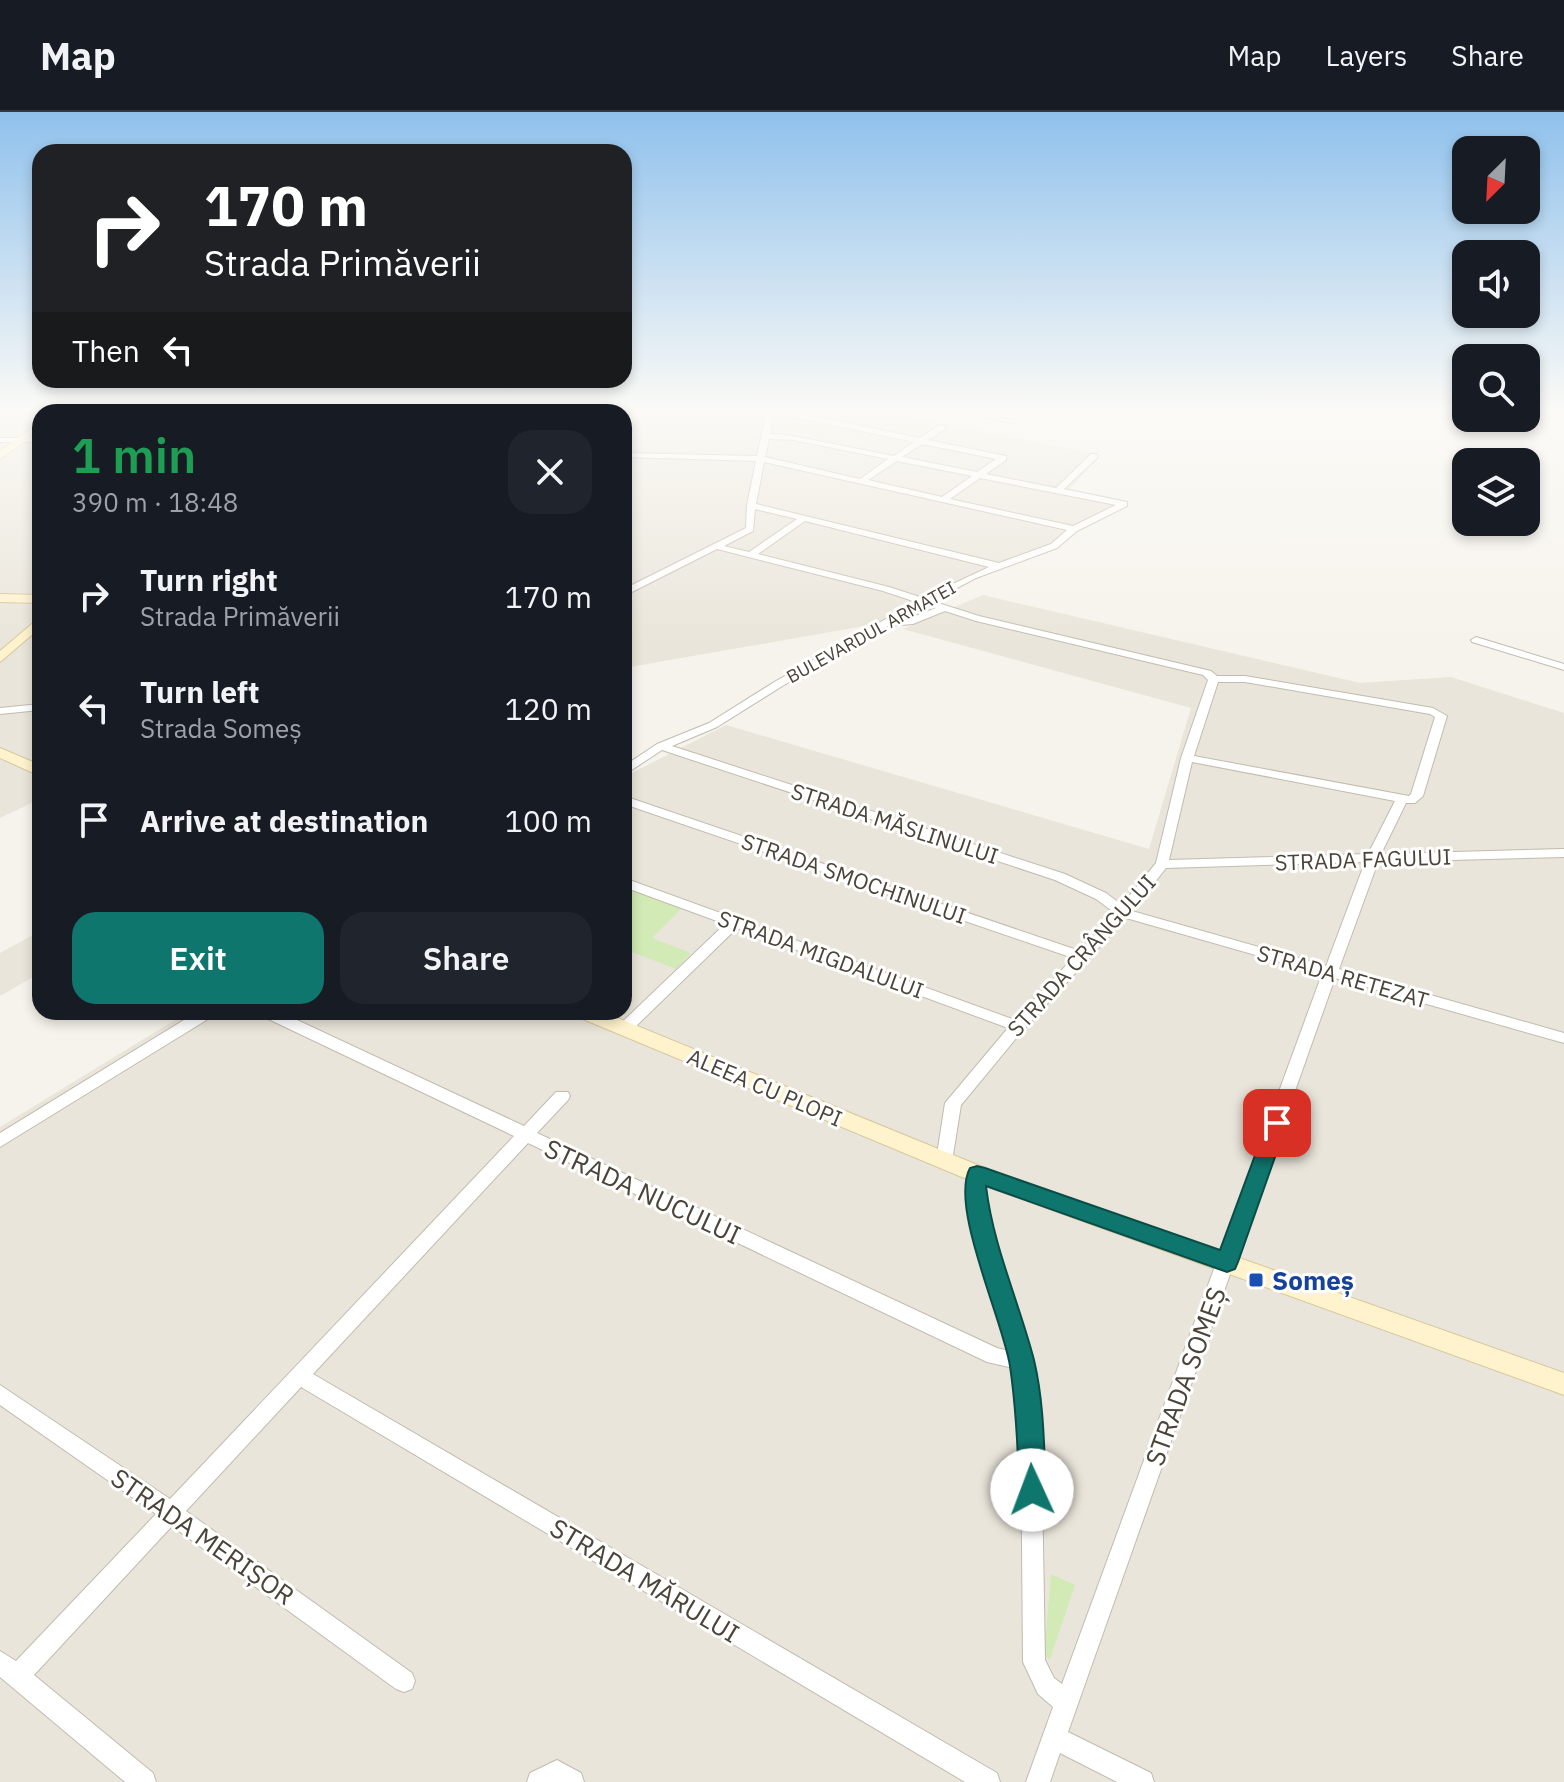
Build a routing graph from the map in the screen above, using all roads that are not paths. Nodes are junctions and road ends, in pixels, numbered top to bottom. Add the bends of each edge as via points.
1 (755, 487) edge
2 (883, 487) edge
3 (962, 487) edge
4 (1034, 487) edge
5 (1061, 487) edge
6 (1057, 491) junction
7 (943, 500) junction
8 (751, 505) junction
9 (804, 518) junction
10 (1074, 529) junction
11 (719, 547) junction
12 (750, 555) junction
13 (998, 566) junction
14 (632, 589) edge
15 (0, 598) edge
16 (32, 599) edge
17 (925, 600) junction
18 (945, 608) junction
19 (888, 623) junction
20 (32, 628) edge
21 (1476, 640) dead end
22 (0, 658) edge
23 (1564, 667) edge
24 (1214, 679) junction
25 (32, 708) edge
26 (0, 711) edge
27 (661, 746) junction
28 (0, 752) edge
29 (1187, 758) junction
30 (632, 766) edge
31 (32, 767) edge
32 (1401, 800) junction
33 (632, 803) edge
34 (1564, 853) edge
35 (1373, 858) junction
36 (1162, 864) junction
37 (632, 885) edge
38 (1123, 913) junction
39 (734, 923) junction
40 (1084, 957) junction
41 (1330, 973) junction
42 (195, 1020) edge
43 (284, 1020) edge
44 (603, 1020) edge
45 (1018, 1026) junction
46 (624, 1029) junction
47 (1564, 1038) edge
48 (562, 1096) dead end
49 (526, 1135) junction
50 (0, 1141) edge
51 (944, 1161) junction
52 (977, 1174) junction
53 (1227, 1262) junction
54 (1022, 1362) junction
55 (301, 1377) junction
56 (1564, 1384) edge
57 (0, 1394) edge
58 (171, 1512) junction
59 (9, 1669) edge
60 (404, 1681) dead end
61 (1066, 1703) junction
62 (1055, 1738) junction
63 (144, 1782) edge
64 (539, 1782) edge
65 (572, 1782) edge
66 (988, 1782) edge
67 (1038, 1782) edge
68 (1142, 1782) edge

1 - 8 street
2 - 7 street
3 - 7 street
4 - 6 street
5 - 6 street
6 - 10 street, BULEVARDUL ARMATEI via 1124,504
7 - 10 street
8 - 9 street
8 - 11 street via 750,529
9 - 12 street
9 - 13 street
10 - 13 street, BULEVARDUL ARMATEI via 1054,546
11 - 12 street
11 - 14 street
12 - 17 street
13 - 17 street, BULEVARDUL ARMATEI
15 - 16 street
17 - 18 street
17 - 19 street, BULEVARDUL ARMATEI
18 - 19 street via 909,622
18 - 24 street via 1207,673
19 - 27 street, BULEVARDUL ARMATEI via 713,725
20 - 22 street
21 - 23 street
24 - 29 street, STRADA CRÂNGULUI
24 - 32 street, STRADA SOMEȘ via 1245,679 1439,713 1417,796
25 - 26 street
27 - 30 street, BULEVARDUL ARMATEI
27 - 38 street, STRADA MĂSLINULUI via 1060,877
28 - 31 street
29 - 32 street
29 - 36 street, STRADA CRÂNGULUI
32 - 35 street, STRADA SOMEȘ
33 - 40 street, STRADA SMOCHINULUI
34 - 35 street, STRADA FAGULUI
35 - 36 street, STRADA FAGULUI
35 - 41 street, STRADA SOMEȘ
36 - 38 street, STRADA CRÂNGULUI
37 - 39 street, STRADA MIGDALULUI
38 - 40 street, STRADA CRÂNGULUI
38 - 41 street, STRADA RETEZAT
39 - 45 street, STRADA MIGDALULUI
39 - 46 street
40 - 45 street, STRADA CRÂNGULUI
41 - 47 street, STRADA RETEZAT
41 - 53 street, STRADA SOMEȘ
42 - 50 street
43 - 49 street, STRADA NUCULUI
44 - 46 street, ALEEA CU PLOPI
45 - 51 street, STRADA CRÂNGULUI via 953,1103
46 - 51 street, ALEEA CU PLOPI
48 - 49 street
49 - 54 street, STRADA NUCULUI via 994,1356
49 - 55 street
51 - 52 street, ALEEA CU PLOPI
52 - 53 street, ALEEA CU PLOPI
52 - 54 street via 978,1214
53 - 56 street, ALEEA CU PLOPI
53 - 61 street, STRADA SOMEȘ
54 - 61 street via 1031,1427 1034,1662 1046,1686
55 - 58 street
55 - 66 street, STRADA MĂRULUI
57 - 58 street, STRADA MERIȘOR
58 - 59 street
58 - 60 street, STRADA MERIȘOR
59 - 63 street
61 - 62 street, STRADA SOMEȘ
62 - 67 street, STRADA SOMEȘ
62 - 68 street
64 - 65 street via 557,1772

